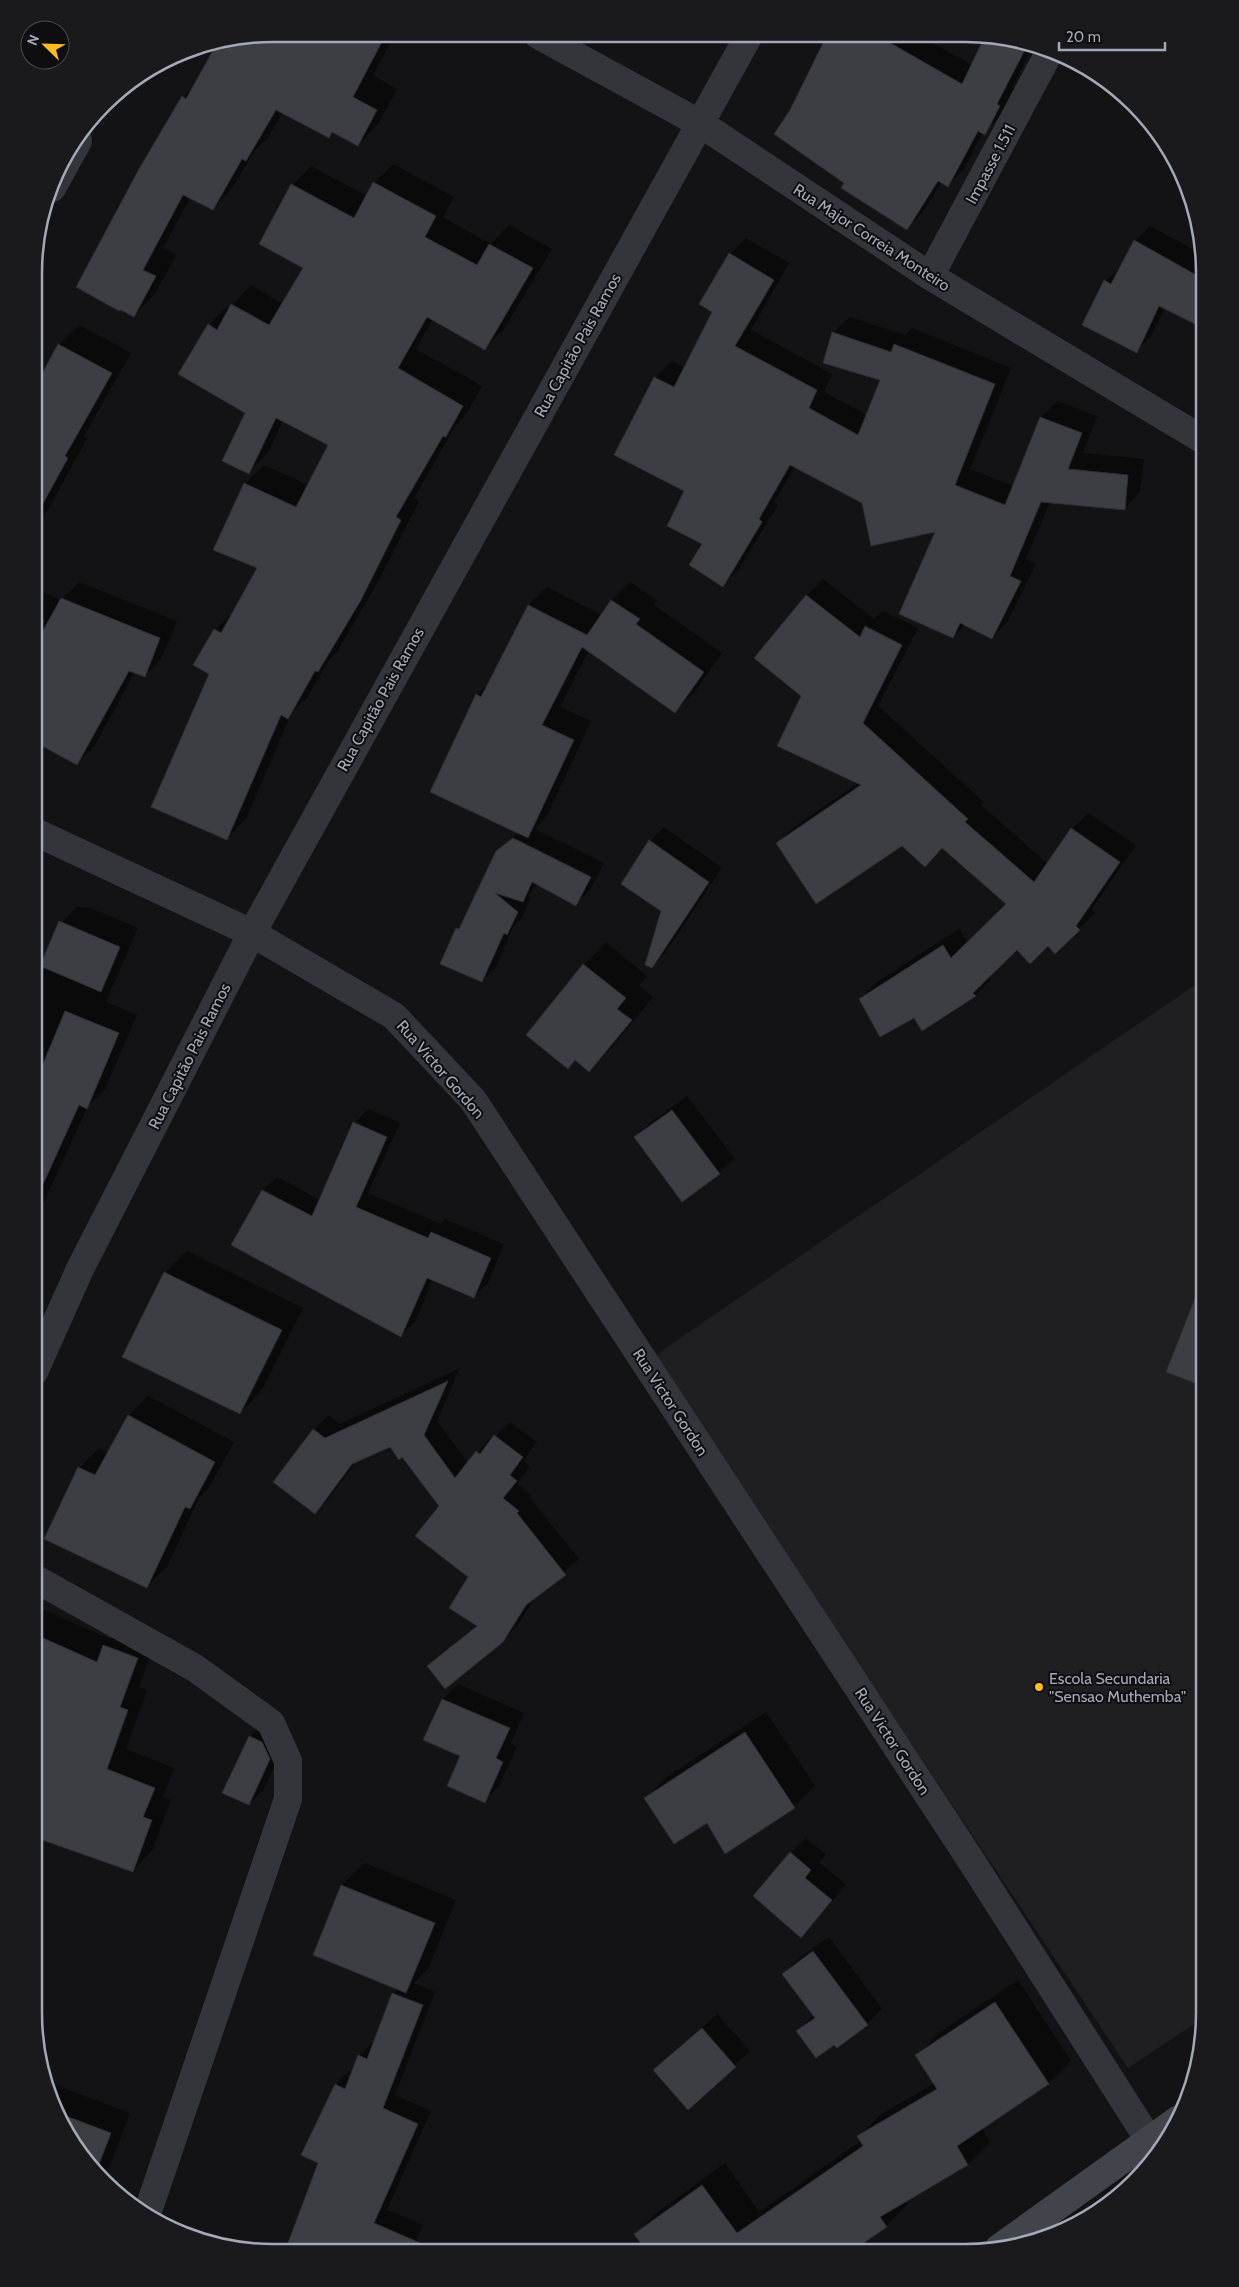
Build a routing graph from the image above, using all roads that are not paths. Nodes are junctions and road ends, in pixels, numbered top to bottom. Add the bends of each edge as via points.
1 (551, 42) edge
2 (745, 42) edge
3 (1047, 57) edge
4 (700, 124) junction
5 (930, 276) junction
6 (1196, 436) edge
7 (42, 835) edge
8 (252, 933) junction
9 (42, 1354) edge
10 (42, 1582) edge
11 (1167, 2128) edge
12 (1149, 2140) junction
13 (149, 2208) edge
14 (1010, 2240) edge

1 - 4 street, Rua Major Correia Monteiro
2 - 4 street, Rua Capitão Pais Ramos
3 - 5 street, Impasse 1.511
4 - 5 street, Rua Major Correia Monteiro
4 - 8 street, Rua Capitão Pais Ramos
5 - 6 street, Rua Major Correia Monteiro
7 - 8 street, Rua Victor Gordon
8 - 9 street, Rua Capitão Pais Ramos via 80,1269
8 - 12 street, Rua Victor Gordon via 394,1016 473,1100 972,1862
10 - 13 street via 195,1668 271,1723 288,1761 288,1799
11 - 12 street
12 - 14 street

